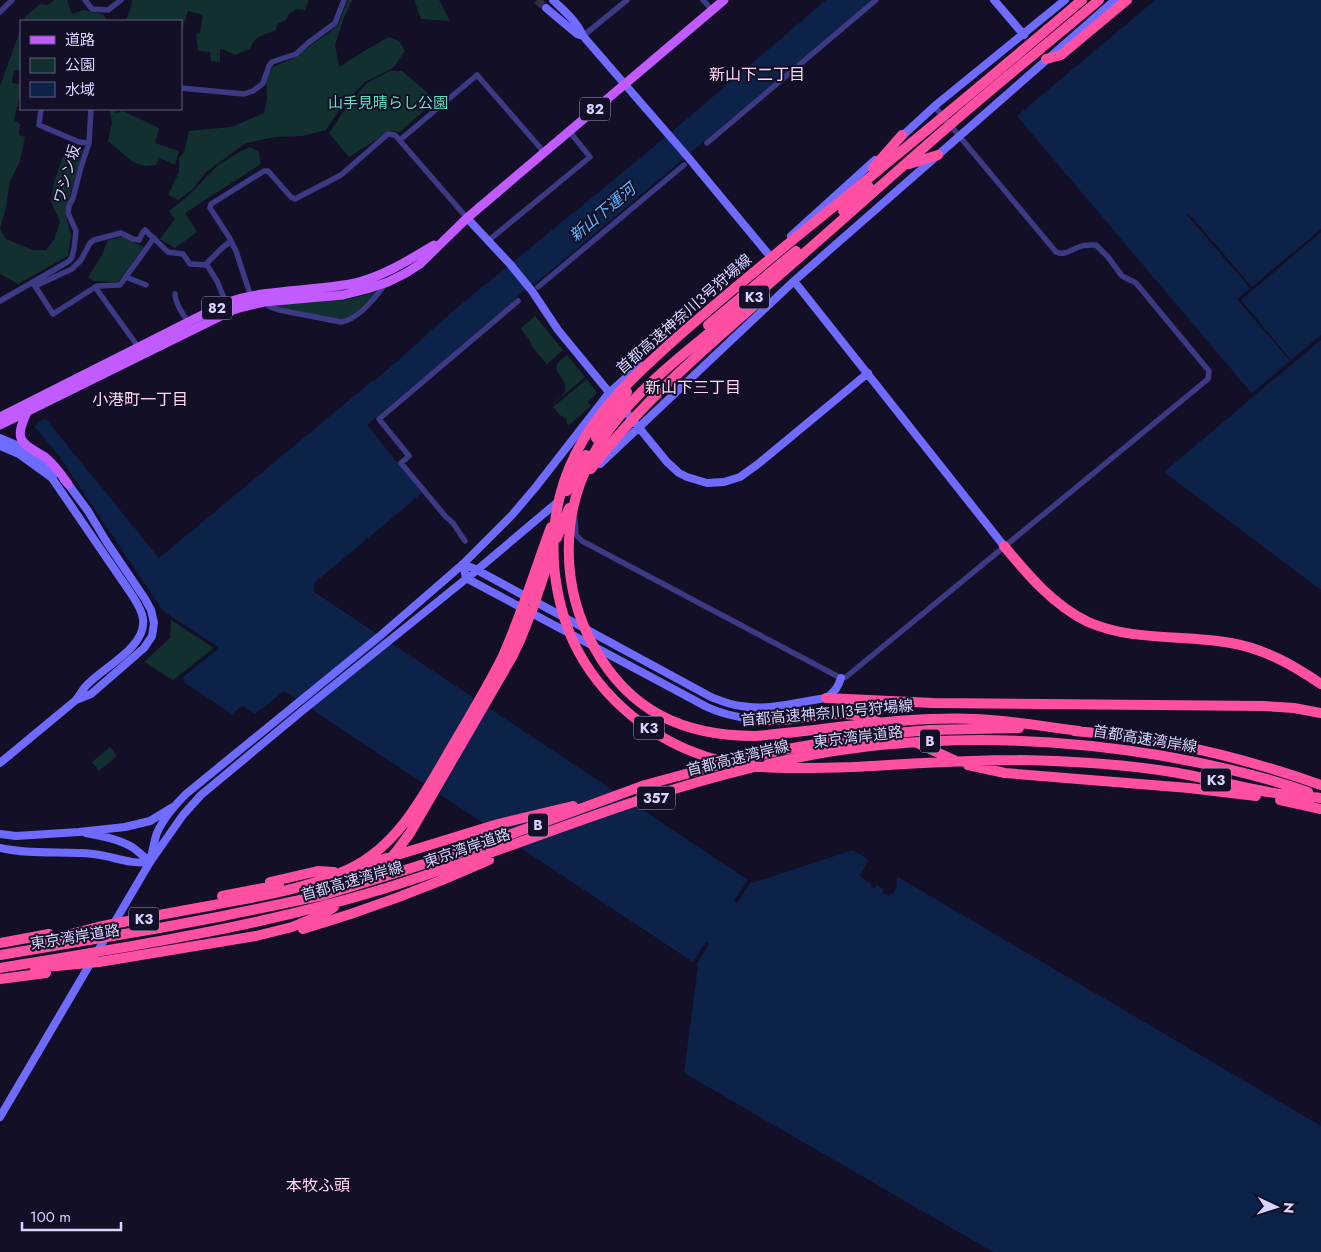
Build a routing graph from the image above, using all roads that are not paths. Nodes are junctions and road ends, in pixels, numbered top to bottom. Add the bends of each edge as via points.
1 (12, 0) edge
2 (85, 0) edge
3 (121, 0) edge
4 (344, 0) edge
5 (553, 0) tunnel mouth
6 (627, 0) edge
7 (703, 0) edge
8 (724, 0) edge
9 (876, 0) edge
10 (994, 0) edge
11 (1065, 0) edge
12 (1082, 0) edge
13 (1099, 0) edge
14 (1115, 0) edge
15 (1127, 0) edge
16 (546, 8) tunnel mouth
17 (712, 10) junction
18 (0, 12) edge
19 (1024, 35) junction
20 (583, 36) junction
21 (1046, 59) junction
22 (625, 84) junction
23 (182, 88) edge
24 (935, 107) junction
25 (41, 110) edge
26 (91, 110) edge
27 (569, 131) junction
28 (925, 132) junction
29 (902, 135) junction
30 (959, 136) junction
31 (400, 140) junction
32 (89, 143) junction
33 (707, 143) dead end
34 (544, 152) junction
35 (938, 155) junction
36 (684, 165) dead end
37 (876, 190) junction
38 (467, 218) junction
39 (154, 238) junction
40 (446, 238) junction
41 (231, 241) junction
42 (488, 241) junction
43 (769, 255) junction
44 (205, 265) junction
45 (126, 277) junction
46 (794, 281) junction
47 (388, 282) junction
48 (34, 284) junction
49 (146, 285) dead end
50 (95, 287) junction
51 (533, 287) junction
52 (175, 294) dead end
53 (252, 300) junction
54 (0, 301) edge
55 (518, 301) dead end
56 (264, 302) junction
57 (226, 303) junction
58 (189, 322) junction
59 (138, 348) junction
60 (868, 372) junction
61 (609, 393) junction
62 (631, 402) junction
63 (605, 409) junction
64 (27, 412) junction
65 (0, 417) edge
66 (0, 425) edge
67 (639, 428) junction
68 (0, 438) edge
69 (0, 446) edge
70 (68, 484) junction
71 (566, 494) junction
72 (465, 541) dead end
73 (1004, 546) junction
74 (553, 549) junction
75 (463, 564) junction
76 (477, 570) junction
77 (466, 578) junction
78 (841, 678) junction
79 (1321, 684) edge
80 (826, 698) junction
81 (76, 700) junction
82 (1321, 713) edge
83 (752, 719) joint
84 (1079, 732) junction
85 (0, 763) edge
86 (1321, 785) edge
87 (618, 794) junction
88 (1321, 798) edge
89 (176, 804) junction
90 (1321, 808) edge
91 (80, 832) junction
92 (0, 834) edge
93 (544, 834) junction
94 (0, 848) edge
95 (150, 862) junction
96 (455, 868) junction
97 (310, 903) junction
98 (65, 931) junction
99 (0, 943) edge
100 (0, 955) edge
101 (102, 967) junction
102 (0, 968) edge
103 (0, 979) edge
104 (0, 1117) edge

1 - 18 street
2 - 3 street via 92,9 108,10
4 - 23 street via 335,22 296,54 272,62 263,83 253,91 244,94
5 - 20 street
6 - 20 street
7 - 17 street
8 - 17 main road, 82
9 - 33 street
10 - 19 street
11 - 19 street
12 - 28 highway, 首都高速神奈川3号狩場線 / K3
13 - 37 highway, 首都高速神奈川3号狩場線 / K3
14 - 21 street
15 - 21 highway via 1061,55
16 - 20 street
17 - 22 main road, 82
19 - 21 street
19 - 24 street
20 - 22 street
21 - 30 street
22 - 27 main road, 82
22 - 43 street
24 - 29 street
24 - 30 street
25 - 32 street via 39,125
26 - 32 street, ワシン坂
27 - 34 main road, 82
27 - 42 street via 590,157
28 - 63 highway, 首都高速神奈川3号狩場線 / K3 via 680,335
28 - 100 highway, K3 via 878,163 746,270 681,329 631,386 571,481 514,629 487,686 422,799 385,845 350,869 314,883 97,928
29 - 43 street
29 - 63 highway, K3 via 831,214 646,370
30 - 35 street
30 - 73 street via 1056,252 1061,254 1084,245 1096,245 1122,276 1136,283 1209,371 1208,379
31 - 34 street via 477,75
31 - 38 street
31 - 41 street via 388,134 341,175 294,199 264,170 210,208
32 - 48 street, ワシン坂 via 69,206 68,213 76,231 72,257
34 - 38 main road, 82
35 - 46 street
35 - 62 highway, K3 via 894,168 863,191 835,220 700,331 660,368
36 - 51 street
37 - 62 highway, 首都高速神奈川3号狩場線 / K3
37 - 74 highway, K3 via 833,236 684,368 636,416 587,475 566,513
38 - 40 main road, 82
38 - 42 street
39 - 44 street via 168,252 183,254 190,264
39 - 45 street
39 - 48 street via 146,230 139,240 122,233 94,240 72,269
40 - 47 main road, 82 via 420,264
40 - 53 main road, 82 via 398,266 356,283
41 - 44 street
41 - 53 street
42 - 51 street
43 - 61 street
44 - 57 street via 217,281
45 - 49 street
45 - 50 street via 120,285
46 - 60 street
46 - 67 street
47 - 56 main road, 82 via 343,295
47 - 56 street via 352,319 341,322 279,310
48 - 50 street via 53,314
48 - 54 street
50 - 59 street
51 - 61 street via 558,330
52 - 58 street
53 - 56 main road, 82
53 - 57 main road, 82
53 - 64 main road, 82
55 - 72 street via 379,418 409,456 401,463
57 - 58 main road, 82
58 - 59 main road, 82
59 - 65 main road, 82
60 - 67 street via 758,464 740,477 724,482 707,483 679,473
60 - 73 street
61 - 67 street
61 - 75 street via 512,515
62 - 84 highway, 首都高速神奈川3号狩場線 / K3 via 599,445 580,485 569,529 569,561 576,605 592,644 608,670 647,707 695,730 738,736 941,719 1003,721
63 - 74 highway, 首都高速神奈川3号狩場線 / K3 via 582,441 565,479 556,515
64 - 66 main road, 82
64 - 70 main road via 20,436 23,442 58,469
67 - 71 street
68 - 70 street via 42,460
69 - 81 street via 19,454 52,478 142,614 144,626 137,642 85,687
70 - 81 street via 145,600 154,623 152,636 144,648 91,694
71 - 76 street
71 - 78 street via 573,506 578,538 582,541
73 - 78 street via 850,674
73 - 79 highway via 1049,596 1100,627 1141,636 1213,640 1245,646 1288,663
74 - 88 highway, 首都高速神奈川3号狩場線 / K3 via 560,604 586,665 628,713 686,749 719,760 776,768 1012,760 1111,765
74 - 102 highway, K3 via 521,638 410,833 384,866 346,900 320,915 267,934 99,962
75 - 76 street
75 - 77 street
75 - 89 street
76 - 77 street
76 - 80 street via 726,703 754,708
77 - 83 street via 707,707 729,716
77 - 95 street via 191,805
78 - 80 street via 837,689
80 - 82 highway via 933,703 1264,706
81 - 85 street
83 - 90 highway via 783,720 847,713 867,717 967,765 998,772 1241,793
84 - 86 highway, 首都高速湾岸線 / B via 1185,747
84 - 87 highway, 首都高速湾岸線 / B via 1006,728 930,730 848,738 750,757
87 - 98 highway, B via 498,824 374,863
87 - 100 highway, 首都高速湾岸線 / B via 465,850 324,894 154,930
88 - 93 highway, 首都高速湾岸線 / B via 1273,780 1130,750 1018,740 930,741 844,750 758,767 666,792
88 - 96 highway, 東京湾岸道路 / 357 via 1147,755 1027,743 922,744 831,755 730,776 629,807
88 - 97 highway, 東京湾岸道路 / 357 via 1269,779 1201,762 1090,743 990,737 868,744 802,755 700,779 393,884
89 - 91 street via 140,824
89 - 95 street via 157,834
91 - 92 street
91 - 95 street via 117,840
93 - 101 highway, B via 456,874 332,920 227,947
93 - 102 highway, 首都高速湾岸線 / B via 393,886 292,914 175,939
94 - 95 street via 90,853 137,863
95 - 104 street
96 - 101 highway via 363,901
96 - 102 highway, 東京湾岸道路 / 357 via 384,891 319,906
97 - 98 highway
97 - 100 highway, 東京湾岸道路 / 357 via 154,933
98 - 99 highway
101 - 103 highway

